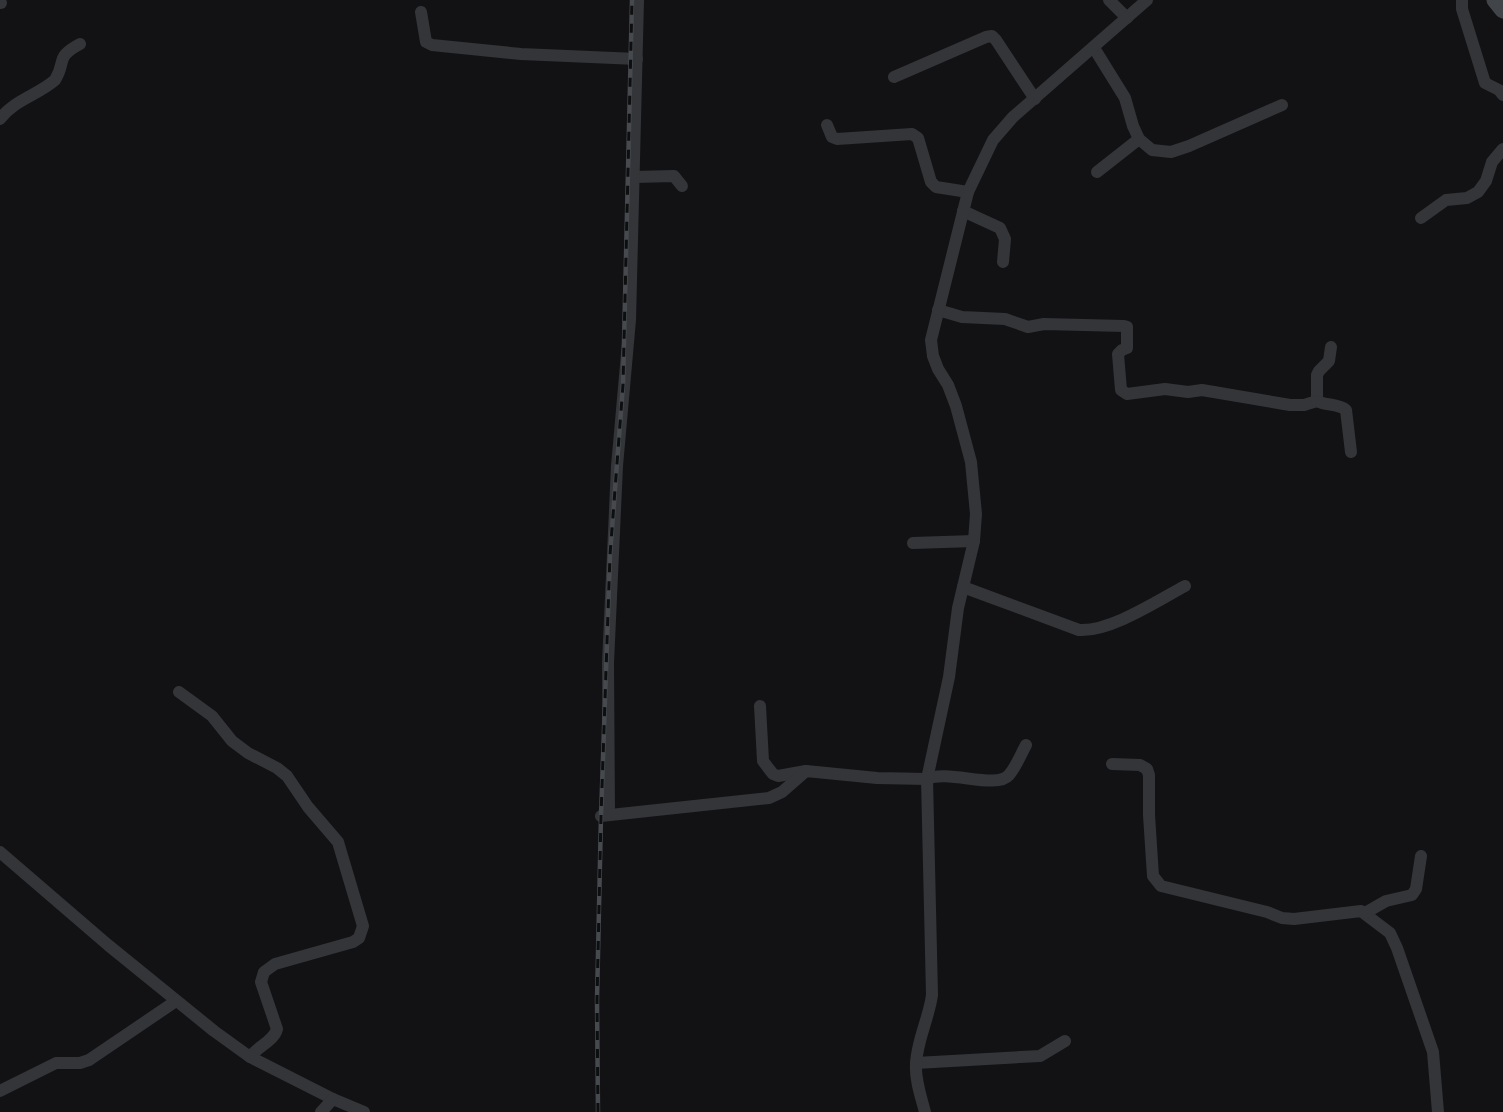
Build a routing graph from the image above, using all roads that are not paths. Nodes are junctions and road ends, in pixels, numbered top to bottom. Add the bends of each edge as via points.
1 (638, 0) edge
2 (1109, 0) edge
3 (1147, 0) edge
4 (1462, 0) edge
5 (1496, 0) edge
6 (1503, 10) edge
7 (421, 12) dead end
8 (1127, 18) junction
9 (80, 44) dead end
10 (1094, 48) junction
11 (637, 59) junction
12 (894, 77) dead end
13 (1503, 95) edge
14 (1035, 99) junction
15 (1282, 105) dead end
16 (0, 119) edge
17 (827, 125) dead end
18 (1139, 139) junction
19 (1503, 149) edge
20 (1097, 172) dead end
21 (634, 177) junction
22 (682, 186) dead end
23 (968, 192) junction
24 (963, 211) junction
25 (1421, 218) dead end
26 (1003, 262) dead end
27 (938, 310) junction
28 (1331, 347) dead end
29 (1317, 401) junction
30 (1351, 452) dead end
31 (974, 541) junction
32 (913, 543) dead end
33 (1185, 586) dead end
34 (963, 587) junction
35 (180, 692) dead end
36 (760, 706) dead end
37 (1026, 745) dead end
38 (1112, 764) dead end
39 (806, 771) junction
40 (927, 779) junction
41 (0, 852) edge
42 (1421, 856) dead end
43 (1364, 913) junction
44 (176, 1001) junction
45 (1065, 1041) dead end
46 (250, 1057) junction
47 (916, 1063) junction
48 (0, 1091) edge
49 (333, 1099) junction
50 (321, 1112) edge
51 (364, 1112) edge
52 (925, 1112) edge
53 (1438, 1112) edge

1 - 11 street
2 - 8 street
3 - 8 street
4 - 13 street via 1462,9 1485,83
5 - 6 street
7 - 11 street via 426,42 432,45 521,54
8 - 10 street
9 - 16 street via 65,53 55,80 6,110
10 - 14 street
10 - 18 street via 1125,98
11 - 21 street
12 - 14 street via 992,36
14 - 23 street via 993,140
15 - 18 street via 1171,152 1152,150
17 - 23 street via 832,137 837,139 912,134 918,138 931,182 936,187
18 - 20 street
19 - 25 street via 1492,162 1486,181 1478,192 1467,198 1446,200
21 - 22 street via 674,176
21 - 39 street via 630,320 617,466 608,663 605,815 769,798 782,792
23 - 24 street
24 - 26 street via 1000,228 1005,240
24 - 27 street
27 - 29 street via 962,317 1005,319 1028,327 1044,324 1124,326 1129,331 1127,348 1118,354 1121,390 1127,394 1165,389 1188,392 1202,390 1290,405
27 - 31 street via 931,340 933,356 956,406 971,462 976,514
28 - 29 street via 1329,361 1317,376
29 - 30 street via 1340,406 1346,410
31 - 32 street
31 - 34 street
33 - 34 street via 1103,628 1086,631
34 - 40 street via 949,677
35 - 46 street via 212,716 232,741 287,776 308,807 338,842 363,926 359,938 353,942 275,964 267,969 261,982 277,1029 273,1038 256,1049
36 - 39 street via 764,761 769,769 778,776
37 - 40 street via 1005,778 994,780 933,776
38 - 43 street via 1140,765 1147,769 1153,876 1161,886 1282,918 1294,919 1357,911
39 - 40 street via 877,778
40 - 47 street via 932,995
41 - 44 street
42 - 43 street via 1416,889 1412,895 1386,901
43 - 53 street via 1390,933 1395,943 1433,1052
44 - 46 street
44 - 48 street via 89,1060 80,1063 56,1063
45 - 47 street via 1040,1056
46 - 49 street
47 - 52 street via 916,1075
49 - 50 street
49 - 51 street

